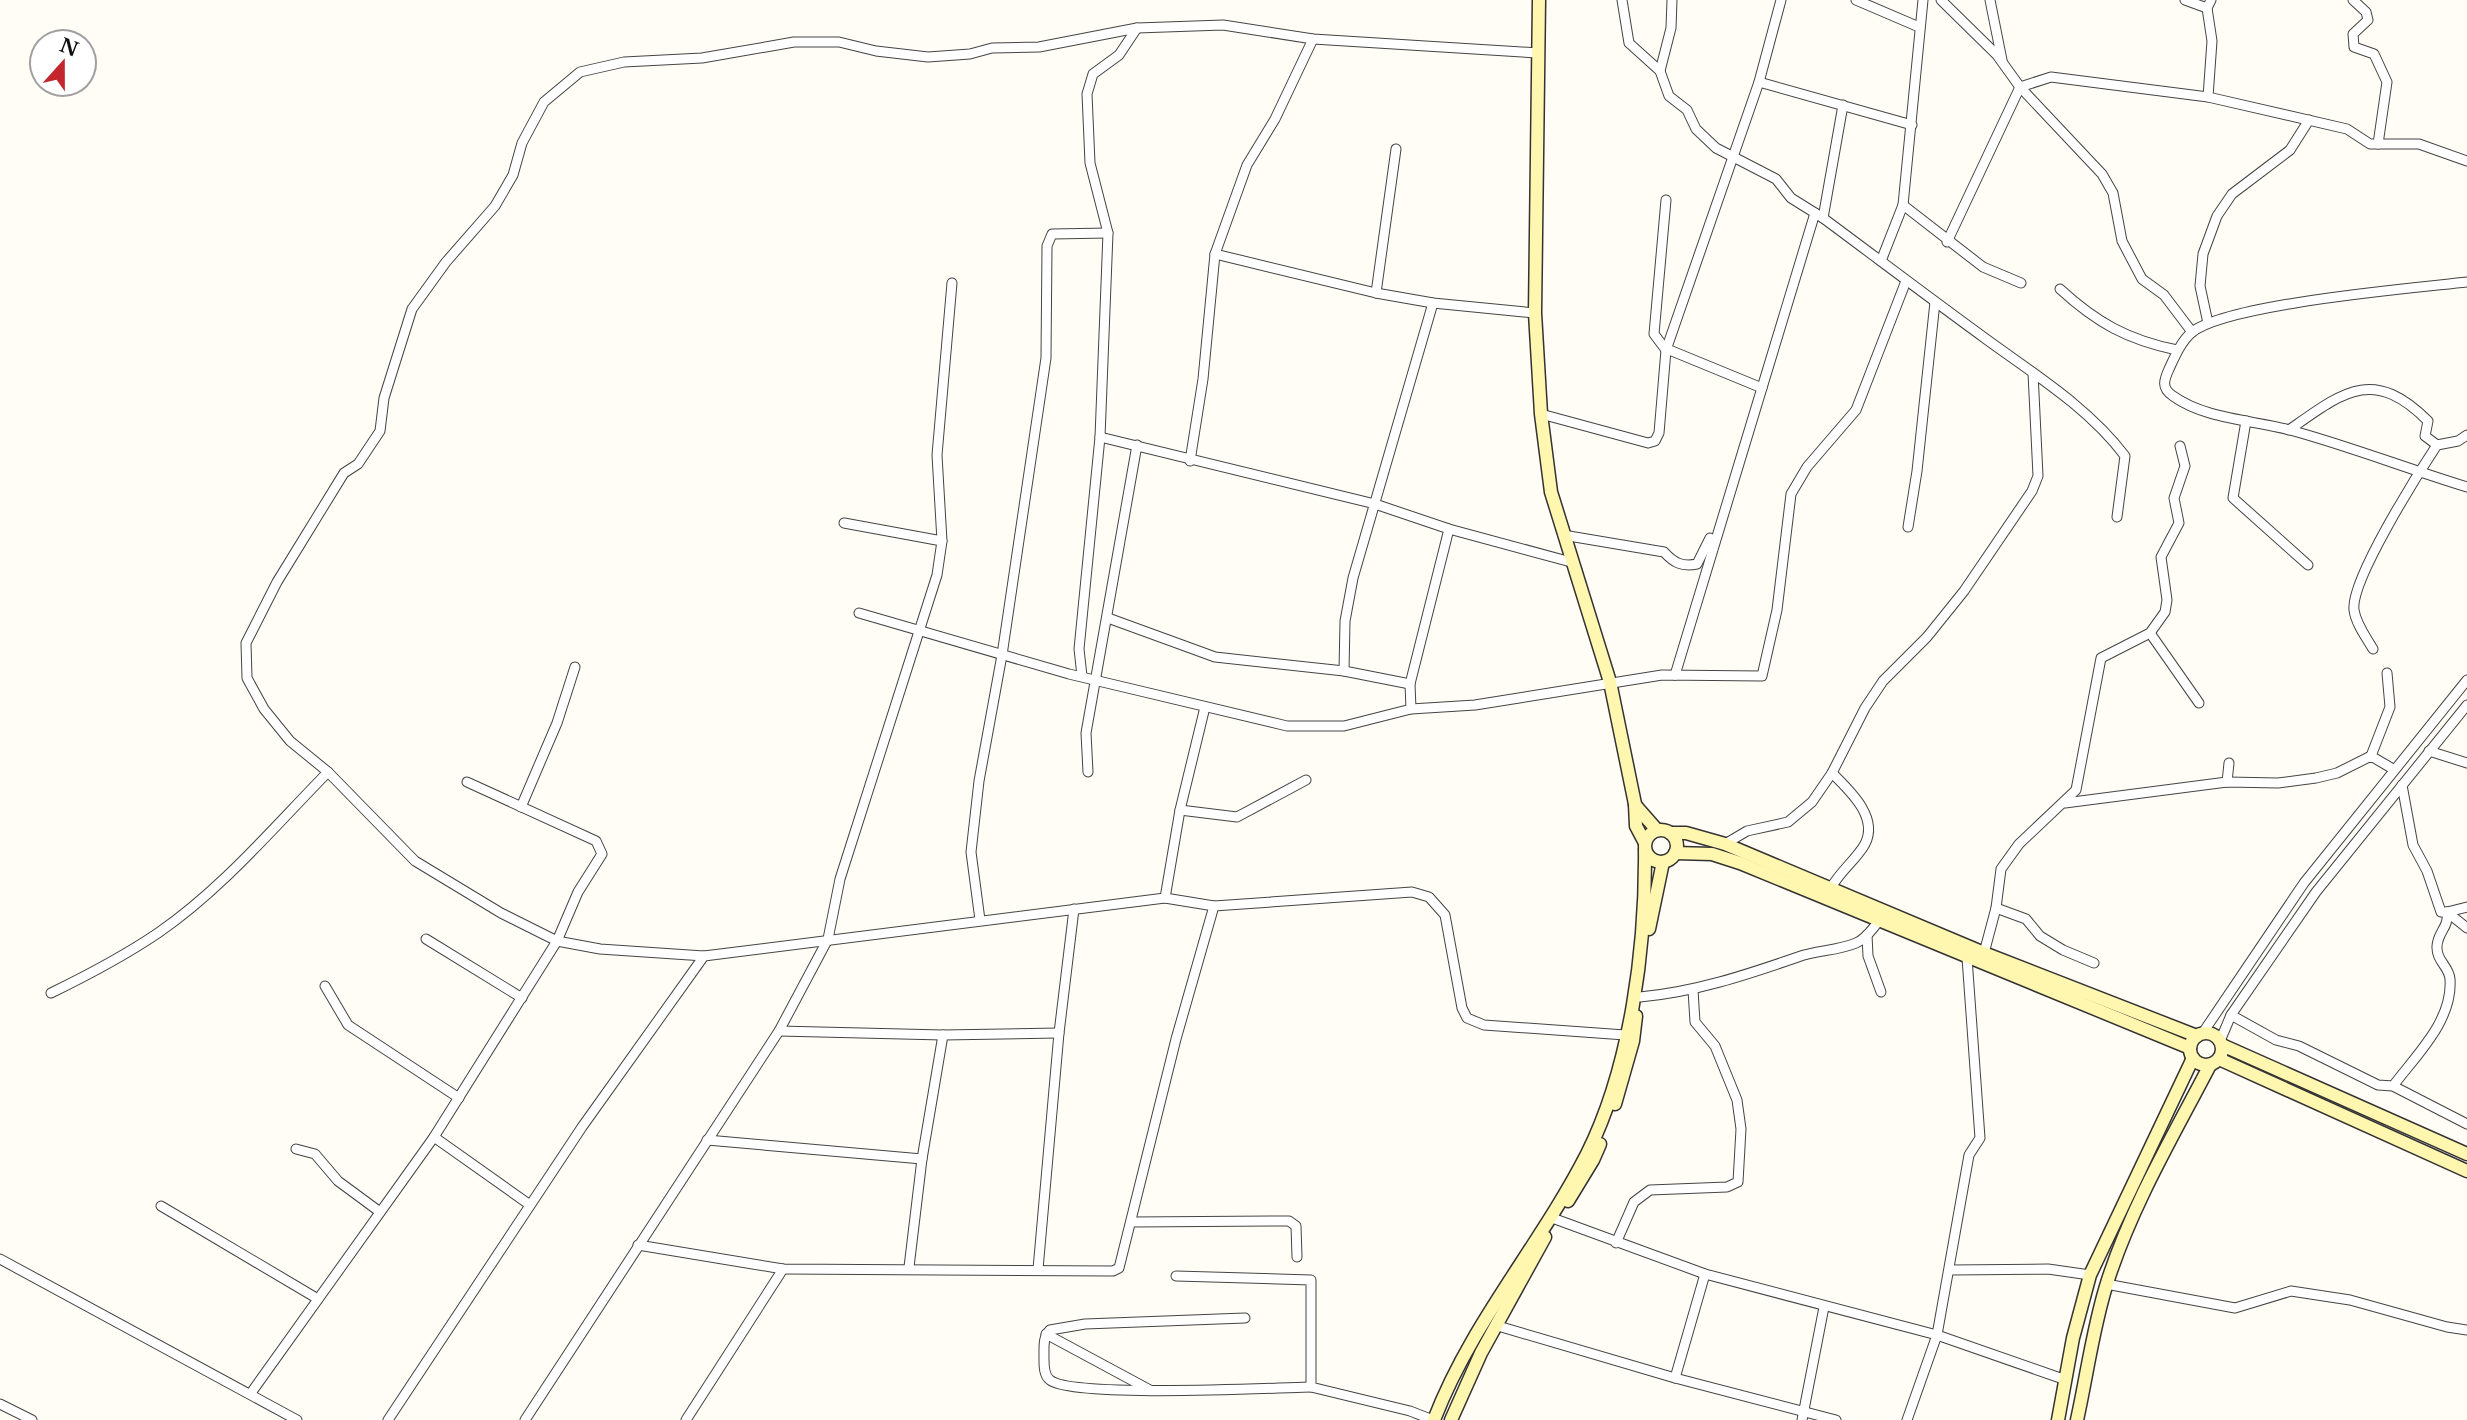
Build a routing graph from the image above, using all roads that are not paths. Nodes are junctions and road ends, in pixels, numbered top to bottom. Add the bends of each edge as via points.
1 (1539, 0) edge
2 (1622, 0) edge
3 (1672, 0) edge
4 (1781, 0) edge
5 (1856, 0) edge
6 (1923, 0) edge
7 (1941, 0) edge
8 (1990, 0) edge
9 (2185, 0) edge
10 (2353, 0) edge
11 (2209, 4) edge
12 (1919, 27) junction
13 (1137, 28) junction
14 (1313, 39) junction
15 (1538, 53) junction
16 (2004, 66) junction
17 (1660, 71) junction
18 (1759, 82) junction
19 (2020, 88) junction
20 (2208, 97) junction
21 (1843, 106) junction
22 (2309, 120) junction
23 (1912, 125) junction
24 (2378, 144) junction
25 (1396, 149) dead end
26 (1734, 156) junction
27 (2467, 161) edge
28 (1666, 200) dead end
29 (1903, 205) junction
30 (1819, 216) junction
31 (1108, 233) junction
32 (1947, 242) junction
33 (1215, 254) junction
34 (1881, 261) junction
35 (1906, 281) junction
36 (2467, 282) edge
37 (952, 283) dead end
38 (2021, 283) dead end
39 (2060, 289) dead end
40 (1376, 293) junction
41 (1935, 302) junction
42 (1433, 303) junction
43 (1535, 313) junction
44 (2208, 323) junction
45 (2192, 332) junction
46 (1667, 350) junction
47 (2177, 350) junction
48 (2033, 373) junction
49 (1762, 387) junction
50 (1541, 414) junction
51 (2246, 421) junction
52 (2289, 430) junction
53 (2467, 435) edge
54 (1100, 438) junction
55 (1137, 445) junction
56 (2437, 445) junction
57 (2180, 446) dead end
58 (1190, 461) junction
59 (2419, 472) junction
60 (2467, 487) edge
61 (1375, 504) junction
62 (2117, 516) dead end
63 (1721, 518) junction
64 (844, 523) dead end
65 (1908, 527) dead end
66 (1449, 529) junction
67 (1563, 535) junction
68 (942, 541) junction
69 (1571, 562) junction
70 (2308, 565) dead end
71 (859, 612) dead end
72 (1108, 618) junction
73 (918, 629) junction
74 (2150, 633) junction
75 (2373, 649) dead end
76 (1002, 655) junction
77 (575, 667) dead end
78 (1344, 671) junction
79 (2387, 673) dead end
80 (1675, 675) junction
81 (1082, 676) junction
82 (1097, 680) junction
83 (2467, 680) edge
84 (1610, 682) junction
85 (1410, 684) junction
86 (2199, 703) dead end
87 (2467, 705) edge
88 (1205, 708) junction
89 (1410, 709) junction
90 (2429, 751) junction
91 (2371, 756) junction
92 (2229, 763) dead end
93 (2467, 763) edge
94 (2393, 769) junction
95 (328, 772) junction
96 (1088, 772) dead end
97 (1832, 773) junction
98 (1306, 780) dead end
99 (467, 782) dead end
100 (2227, 782) junction
101 (2402, 785) junction
102 (2065, 803) junction
103 (1635, 804) junction
104 (522, 807) junction
105 (1180, 810) junction
106 (1657, 830) junction
107 (1670, 833) junction
108 (1725, 844) junction
109 (1645, 846) junction
110 (1675, 853) junction
111 (1663, 862) junction
112 (1830, 888) junction
113 (1166, 898) junction
114 (1214, 906) junction
115 (2467, 907) edge
116 (1996, 908) junction
117 (1074, 909) junction
118 (2447, 912) junction
119 (979, 920) junction
120 (1879, 921) junction
121 (2467, 928) edge
122 (1867, 935) junction
123 (426, 939) dead end
124 (828, 939) junction
125 (557, 941) junction
126 (1984, 953) junction
127 (704, 957) junction
128 (1966, 958) junction
129 (2094, 963) dead end
130 (325, 986) dead end
131 (1693, 990) junction
132 (1881, 992) dead end
133 (51, 993) dead end
134 (1640, 997) junction
135 (522, 998) junction
136 (2231, 1014) junction
137 (779, 1031) junction
138 (1059, 1033) junction
139 (943, 1035) junction
140 (1625, 1035) junction
141 (2200, 1035) junction
142 (2221, 1043) junction
143 (2191, 1053) junction
144 (2215, 1062) junction
145 (2393, 1086) junction
146 (459, 1098) junction
147 (2467, 1124) edge
148 (434, 1137) junction
149 (707, 1140) junction
150 (296, 1149) dead end
151 (2467, 1154) edge
152 (922, 1159) junction
153 (2467, 1171) edge
154 (530, 1205) junction
155 (161, 1206) dead end
156 (380, 1212) junction
157 (1555, 1219) junction
158 (1132, 1222) junction
159 (1616, 1243) junction
160 (638, 1245) junction
161 (1297, 1257) dead end
162 (0, 1259) edge
163 (909, 1267) junction
164 (783, 1269) junction
165 (1038, 1269) junction
166 (1950, 1270) junction
167 (1705, 1274) junction
168 (2090, 1275) junction
169 (1176, 1276) dead end
170 (2106, 1284) junction
171 (318, 1299) junction
172 (1824, 1307) junction
173 (1245, 1318) dead end
174 (1498, 1326) junction
175 (2467, 1330) edge
176 (1046, 1334) junction
177 (1937, 1335) junction
178 (1675, 1378) junction
179 (2066, 1380) junction
180 (1311, 1387) junction
181 (1151, 1391) junction
182 (251, 1393) junction
183 (0, 1404) edge
184 (1803, 1417) edge
185 (32, 1420) edge
186 (297, 1420) edge
187 (388, 1420) edge
188 (525, 1420) edge
189 (686, 1420) edge
190 (1434, 1420) edge
191 (1452, 1420) edge
192 (1836, 1420) edge
193 (1907, 1420) edge
194 (2058, 1420) edge
195 (2077, 1420) edge

1 - 15 main road
2 - 17 street via 1629,43
3 - 17 street via 1671,28
4 - 18 street
5 - 12 street
6 - 12 street
7 - 16 street
8 - 16 street
9 - 11 street
10 - 24 street via 2368,20 2353,34 2354,47 2374,54 2387,82
11 - 20 street via 2213,41
12 - 23 street
13 - 14 street via 1223,25
13 - 31 street via 1119,55 1093,74 1087,94 1090,163
13 - 95 street via 1072,42 938,56 876,51 839,42 794,42 702,58 624,62 580,72 544,102 495,206 412,309 384,398 380,431 358,464 344,473 314,519 246,643 247,678 264,709 290,741
14 - 15 street
14 - 33 street via 1275,120 1247,164
15 - 43 main road
16 - 19 street
17 - 26 street via 1669,96 1687,110 1696,129 1716,148
18 - 21 street
18 - 26 street
19 - 20 street via 2052,77
19 - 32 street
19 - 45 street via 2102,174 2113,193 2122,241 2142,279 2164,295
20 - 22 street
21 - 23 street
21 - 30 street
22 - 24 street
22 - 44 street via 2290,150 2232,194 2217,216 2203,254 2200,286
23 - 29 street
24 - 27 street via 2419,144
25 - 40 street
26 - 30 street via 1776,179 1791,198
26 - 46 street
28 - 46 street via 1654,334
29 - 32 street
29 - 34 street
30 - 34 street
30 - 49 street
31 - 54 street
31 - 76 street via 1052,234 1049,241 1046,358
32 - 38 street via 1983,267
33 - 40 street
33 - 58 street
34 - 35 street
35 - 41 street
35 - 80 street via 1856,410 1807,467 1791,494 1777,610 1762,676
36 - 44 street via 2265,308
37 - 68 street via 937,455
39 - 47 street via 2122,334 2140,343
40 - 42 street
41 - 48 street
41 - 65 street
42 - 43 street
42 - 61 street
43 - 50 main road
44 - 45 street
45 - 47 street
46 - 49 street
46 - 50 street via 1655,441 1648,443
47 - 51 street via 2165,389 2196,408
48 - 62 street via 2091,418 2125,456
48 - 97 street via 2036,483 1964,591 1883,681
49 - 63 street
50 - 67 main road via 1551,492
51 - 52 street
51 - 70 street via 2233,498
52 - 56 street via 2328,403 2375,387 2393,393 2428,421 2425,436
52 - 59 street
53 - 56 street
54 - 55 street
54 - 81 street via 1079,649
55 - 58 street
55 - 72 street
56 - 59 street
57 - 74 street via 2185,466 2175,498 2179,523 2161,557 2167,600 2165,612
58 - 61 street
59 - 60 street
59 - 75 street via 2353,607
61 - 66 street
61 - 78 street via 1345,621
63 - 67 street via 1697,564 1687,566 1671,561 1664,552
63 - 80 street
64 - 68 street
66 - 69 street
66 - 85 street
67 - 69 main road
68 - 73 street via 937,575
69 - 84 main road
71 - 73 street
72 - 78 street via 1215,657
72 - 82 street
73 - 76 street
73 - 124 street via 840,878
74 - 86 street
74 - 102 street via 2101,658 2076,790
76 - 81 street
76 - 119 street via 971,852
77 - 104 street
78 - 85 street
79 - 91 street via 2390,707
80 - 84 street
81 - 82 street
82 - 88 street
82 - 96 street via 1086,733
83 - 94 street
84 - 89 street via 1475,705
84 - 103 main road
85 - 89 street
87 - 90 street
88 - 89 street via 1287,726 1344,726
88 - 105 street
90 - 93 street
90 - 101 street
91 - 94 street
91 - 100 street via 2316,778
92 - 100 street
94 - 141 street via 2304,883
95 - 125 street via 415,862
95 - 133 street via 216,886 159,932
97 - 108 street via 1812,802 1788,822 1747,831
97 - 112 street via 1853,793 1869,830 1865,844
98 - 105 street via 1237,817
99 - 104 street
100 - 102 street
101 - 118 street via 2413,845 2441,912
101 - 136 street via 2316,892
102 - 116 street via 2019,844 2001,869
103 - 106 main road
103 - 109 main road via 1636,826
104 - 125 street via 601,846 602,853 578,892
105 - 113 street
106 - 107 main road
106 - 109 main road
107 - 108 main road
107 - 110 main road via 1677,845
108 - 112 main road
109 - 111 main road via 1652,859
109 - 140 main road via 1642,926
110 - 111 main road
110 - 120 main road via 1712,854 1740,863
111 - 134 main road
112 - 126 main road
113 - 114 street
113 - 117 street
114 - 140 street via 1419,893 1438,904 1445,915 1467,1018 1485,1026
114 - 158 street
115 - 118 street
116 - 126 street
116 - 129 street via 2026,919 2040,936
117 - 119 street
117 - 138 street
118 - 121 street
118 - 145 street via 2449,925 2437,944 2438,960 2450,975 2444,1015
119 - 124 street
120 - 122 street
120 - 128 main road
122 - 131 street via 1837,950 1800,956
122 - 132 street via 1868,956
123 - 135 street
124 - 127 street
124 - 137 street
125 - 127 street
125 - 135 street
126 - 141 main road
127 - 154 street
128 - 143 main road
128 - 166 street via 1980,1138 1969,1155
130 - 146 street via 348,1025
131 - 134 street
131 - 159 street via 1695,1022 1715,1046 1737,1100 1741,1129 1738,1182 1650,1189 1634,1202
134 - 157 main road via 1618,1097 1593,1160
135 - 146 street
136 - 142 street
136 - 145 street via 2276,1040 2299,1046 2378,1085
137 - 139 street
137 - 149 street
138 - 139 street
138 - 165 street
139 - 152 street
140 - 190 main road via 1610,1096 1587,1153 1470,1342
141 - 142 main road via 2212,1034
141 - 143 main road
142 - 144 main road
142 - 151 main road
143 - 144 main road via 2201,1064
143 - 168 main road
144 - 153 main road
144 - 170 main road via 2132,1217
145 - 147 street
146 - 148 street
148 - 154 street
148 - 156 street
149 - 152 street
149 - 160 street
150 - 156 street via 315,1154 338,1181
152 - 163 street
154 - 187 street
155 - 171 street
156 - 171 street
157 - 159 street
157 - 174 main road
158 - 161 street via 1289,1221 1296,1226
158 - 165 street via 1119,1268 1113,1271
159 - 167 street
160 - 164 street
160 - 188 street
162 - 182 street
163 - 164 street
163 - 165 street
164 - 189 street
166 - 168 street via 2048,1269
166 - 177 street
167 - 172 street
167 - 178 street
168 - 179 main road
169 - 180 street via 1313,1282
170 - 175 street via 2235,1308 2291,1291 2350,1300
170 - 195 main road
171 - 182 street
172 - 177 street
172 - 184 street
173 - 176 street via 1085,1324
174 - 178 street
174 - 191 main road via 1470,1374
176 - 181 street
176 - 181 street via 1045,1374 1050,1380 1062,1386
177 - 179 street
177 - 193 street
178 - 184 street
179 - 194 main road
180 - 181 street
180 - 190 street
182 - 186 street
183 - 185 street
184 - 192 street

